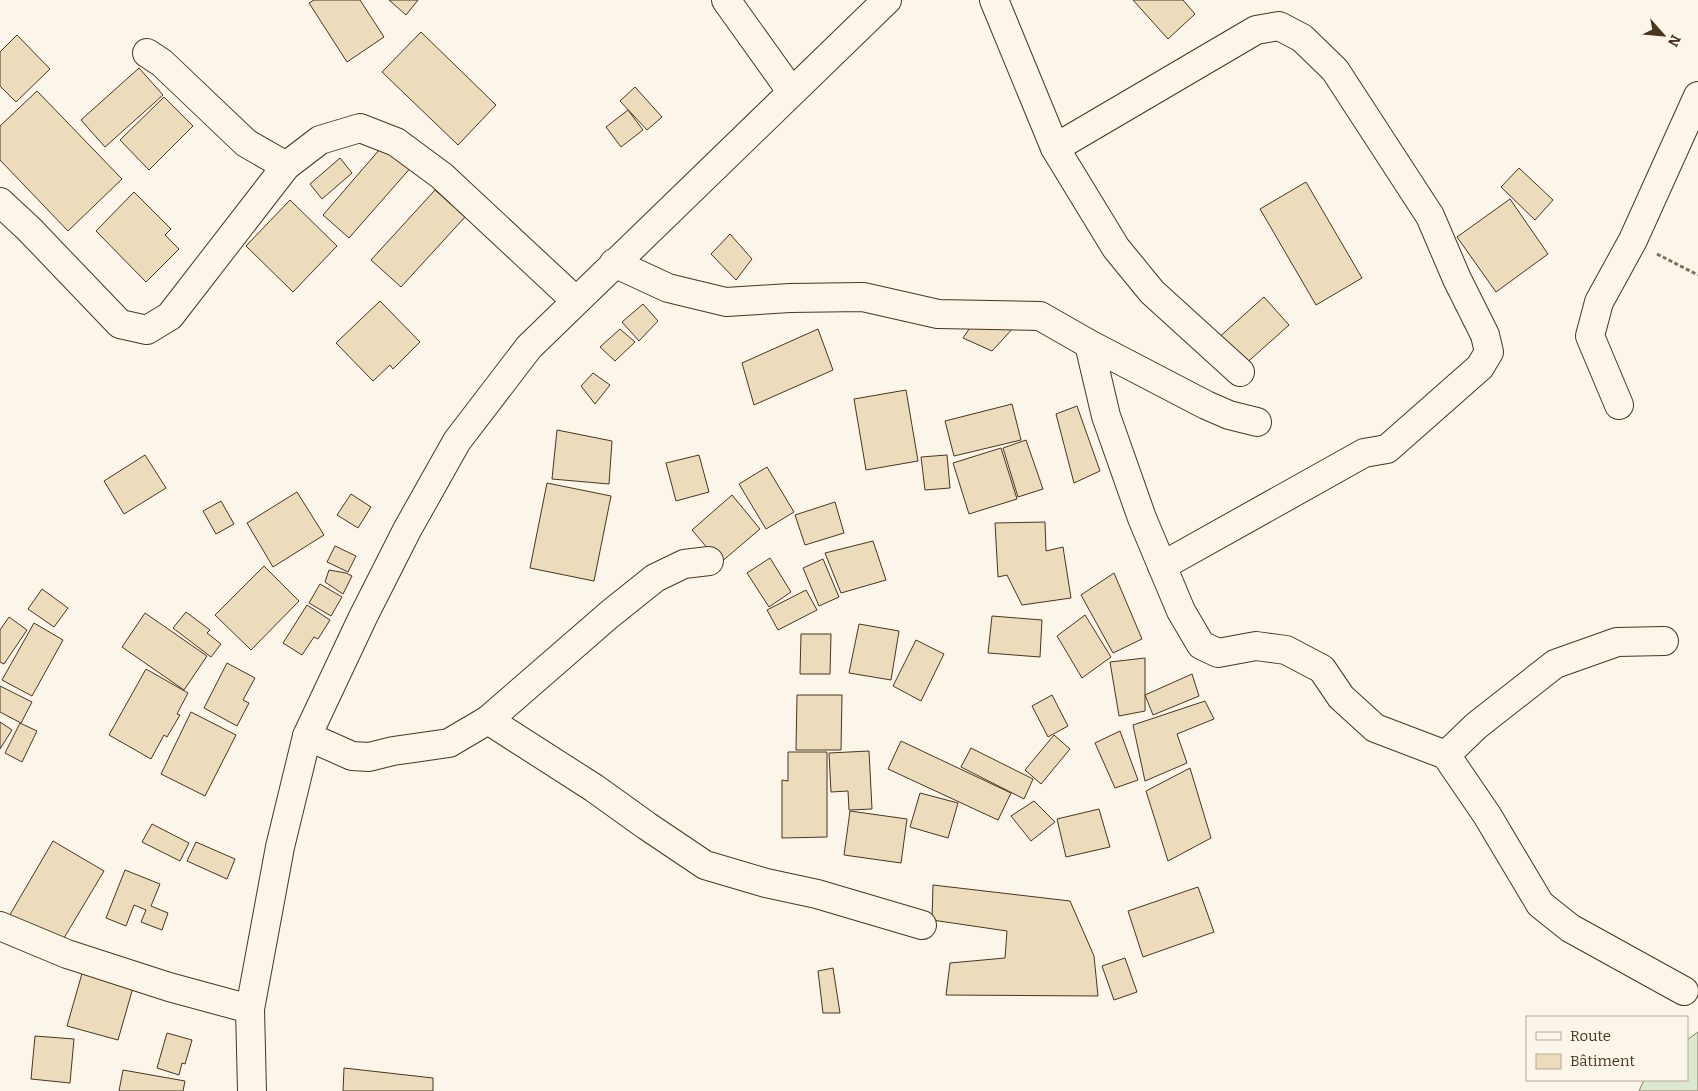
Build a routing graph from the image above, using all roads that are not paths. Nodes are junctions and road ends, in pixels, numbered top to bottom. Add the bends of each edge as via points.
1 (726, 0) edge
2 (887, 0) edge
3 (994, 0) edge
4 (147, 52) dead end
5 (791, 91) junction
6 (1698, 96) edge
7 (1055, 148) junction
8 (286, 166) junction
9 (0, 202) edge
10 (614, 263) junction
11 (576, 301) junction
12 (1089, 344) junction
13 (1240, 372) dead end
14 (1619, 405) dead end
15 (1257, 422) dead end
16 (709, 561) dead end
17 (1162, 566) junction
18 (1664, 641) dead end
19 (488, 720) junction
20 (307, 736) junction
21 (1446, 755) junction
22 (922, 925) dead end
23 (0, 926) edge
24 (1684, 991) dead end
25 (250, 1009) junction
26 (252, 1091) edge

1 - 5 street
2 - 5 street
3 - 7 street
4 - 8 street via 246,143
5 - 10 street
6 - 14 street via 1633,240 1599,302 1590,336
7 - 13 street via 1116,248 1152,292
7 - 17 street via 1256,30 1279,26 1302,38 1335,70 1430,216 1485,335 1489,352 1480,367 1387,449 1364,453
8 - 9 street via 170,316 147,330 120,324
8 - 11 street via 320,140 360,128 396,142 442,176
10 - 11 street
10 - 12 street via 668,288 726,302 863,297 938,314 1040,316
11 - 20 street via 529,347 457,442 363,617
12 - 15 street via 1229,415
12 - 17 street via 1106,416
16 - 19 street via 684,564 655,578
17 - 21 street via 1181,611 1201,646 1218,653 1256,646 1286,650 1322,669 1341,697 1375,728
18 - 21 street via 1618,642 1555,664 1476,726
19 - 20 street via 449,743 393,750 369,757 352,756
19 - 22 street via 705,865
20 - 25 street via 280,847
21 - 24 street via 1540,904 1570,928
23 - 25 street via 67,954
25 - 26 street

